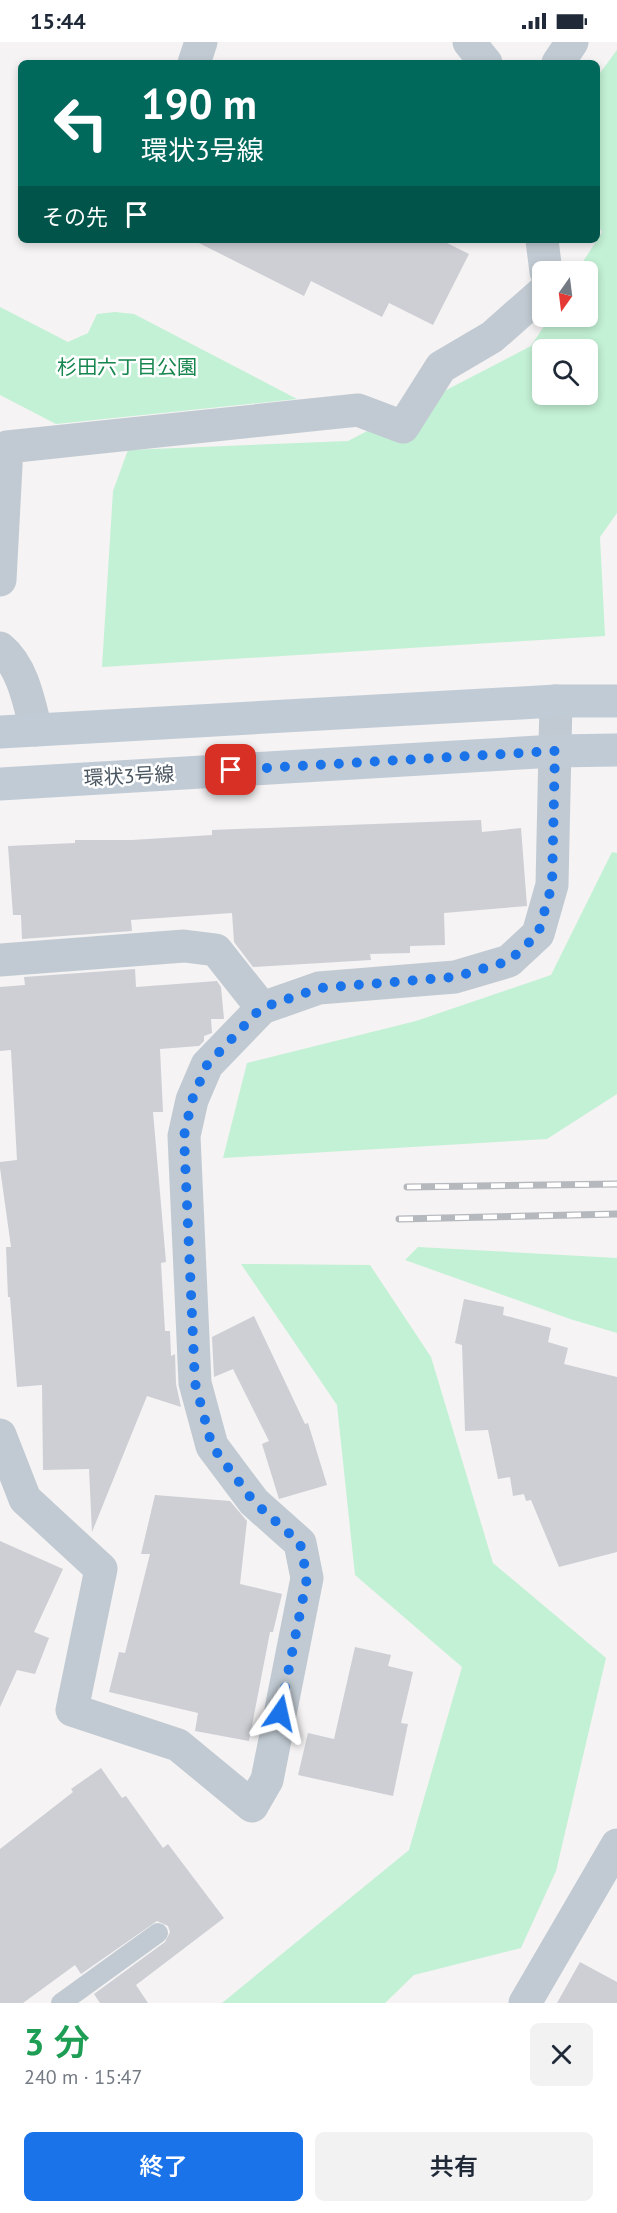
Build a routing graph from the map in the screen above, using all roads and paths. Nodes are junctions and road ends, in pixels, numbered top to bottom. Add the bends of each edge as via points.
1 (201, 42) edge
2 (469, 42) edge
3 (572, 42) edge
4 (195, 60) edge
5 (484, 60) edge
6 (560, 60) edge
7 (542, 243) edge
8 (545, 261) edge
9 (532, 302) edge
10 (0, 580) edge
11 (0, 648) edge
12 (556, 701) junction
13 (617, 701) edge
14 (36, 730) junction
15 (0, 732) edge
16 (617, 750) edge
17 (555, 751) junction
18 (0, 784) edge
19 (0, 960) edge
20 (261, 1008) junction
21 (0, 1434) edge
22 (617, 1845) edge
23 (158, 1933) dead end
24 (61, 2003) edge
25 (525, 2003) edge

1 - 4 street
2 - 5 street
3 - 6 street
7 - 8 street
9 - 10 street via 492,337 441,367 403,427 358,410 7,447
11 - 14 street via 9,655 27,692
12 - 13 street
12 - 14 street
12 - 17 street
14 - 15 street
16 - 17 street, 環状3号線
17 - 18 street, 環状3号線
17 - 20 street via 552,885 538,934 509,961 455,977 320,988
19 - 20 street via 184,946 216,950
20 - 21 street via 207,1065 192,1100 184,1136 195,1383 212,1446 254,1502 300,1543 307,1578 267,1780 252,1806 178,1745 72,1710 101,1569 26,1498
22 - 25 street
23 - 24 lane

